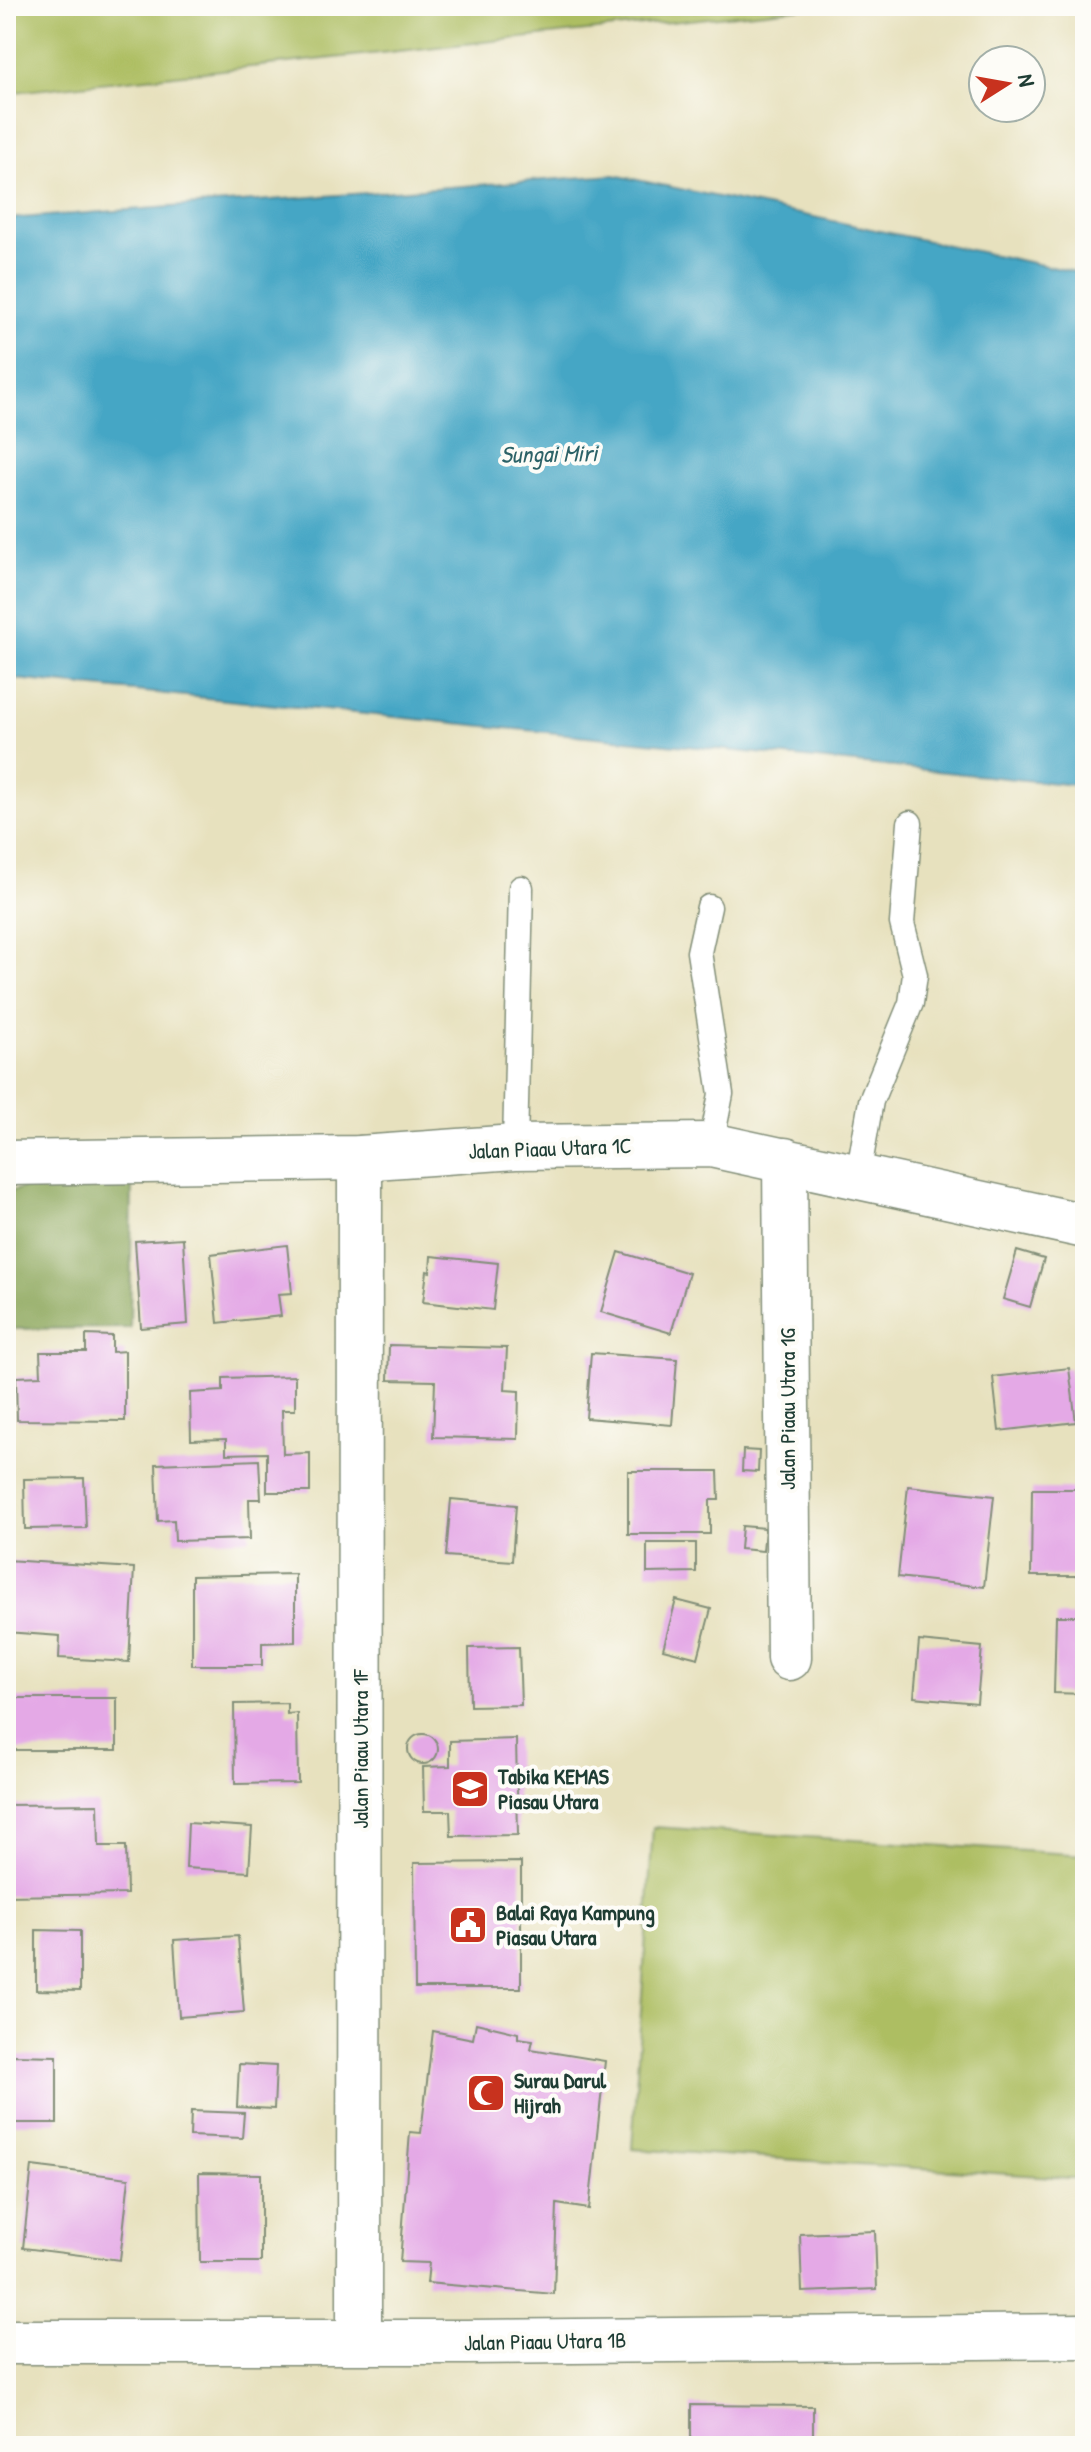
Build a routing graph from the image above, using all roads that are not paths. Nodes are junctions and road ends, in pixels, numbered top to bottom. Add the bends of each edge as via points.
1 (910, 823) dead end
2 (521, 888) dead end
3 (709, 907) dead end
4 (711, 1145) junction
5 (515, 1147) junction
6 (360, 1158) junction
7 (785, 1160) junction
8 (6, 1163) edge
9 (858, 1176) junction
10 (1085, 1226) edge
11 (789, 1658) dead end
12 (1085, 2336) edge
13 (359, 2340) junction
14 (6, 2342) edge

1 - 9 lane via 902,923 915,975 911,1003 871,1101
2 - 5 lane
3 - 4 lane via 699,952 721,1094
4 - 5 street, Jalan Piaau Utara 1C
4 - 7 street, Jalan Piaau Utara 1C
5 - 6 street, Jalan Piaau Utara 1C
6 - 8 street, Jalan Piaau Utara 1C
6 - 13 street, Jalan Piaau Utara 1F
7 - 9 street, Jalan Piaau Utara 1C
7 - 11 street, Jalan Piaau Utara 1G
9 - 10 street, Jalan Piaau Utara 1C
12 - 13 street, Jalan Piaau Utara 1B
13 - 14 street, Jalan Piaau Utara 1B

